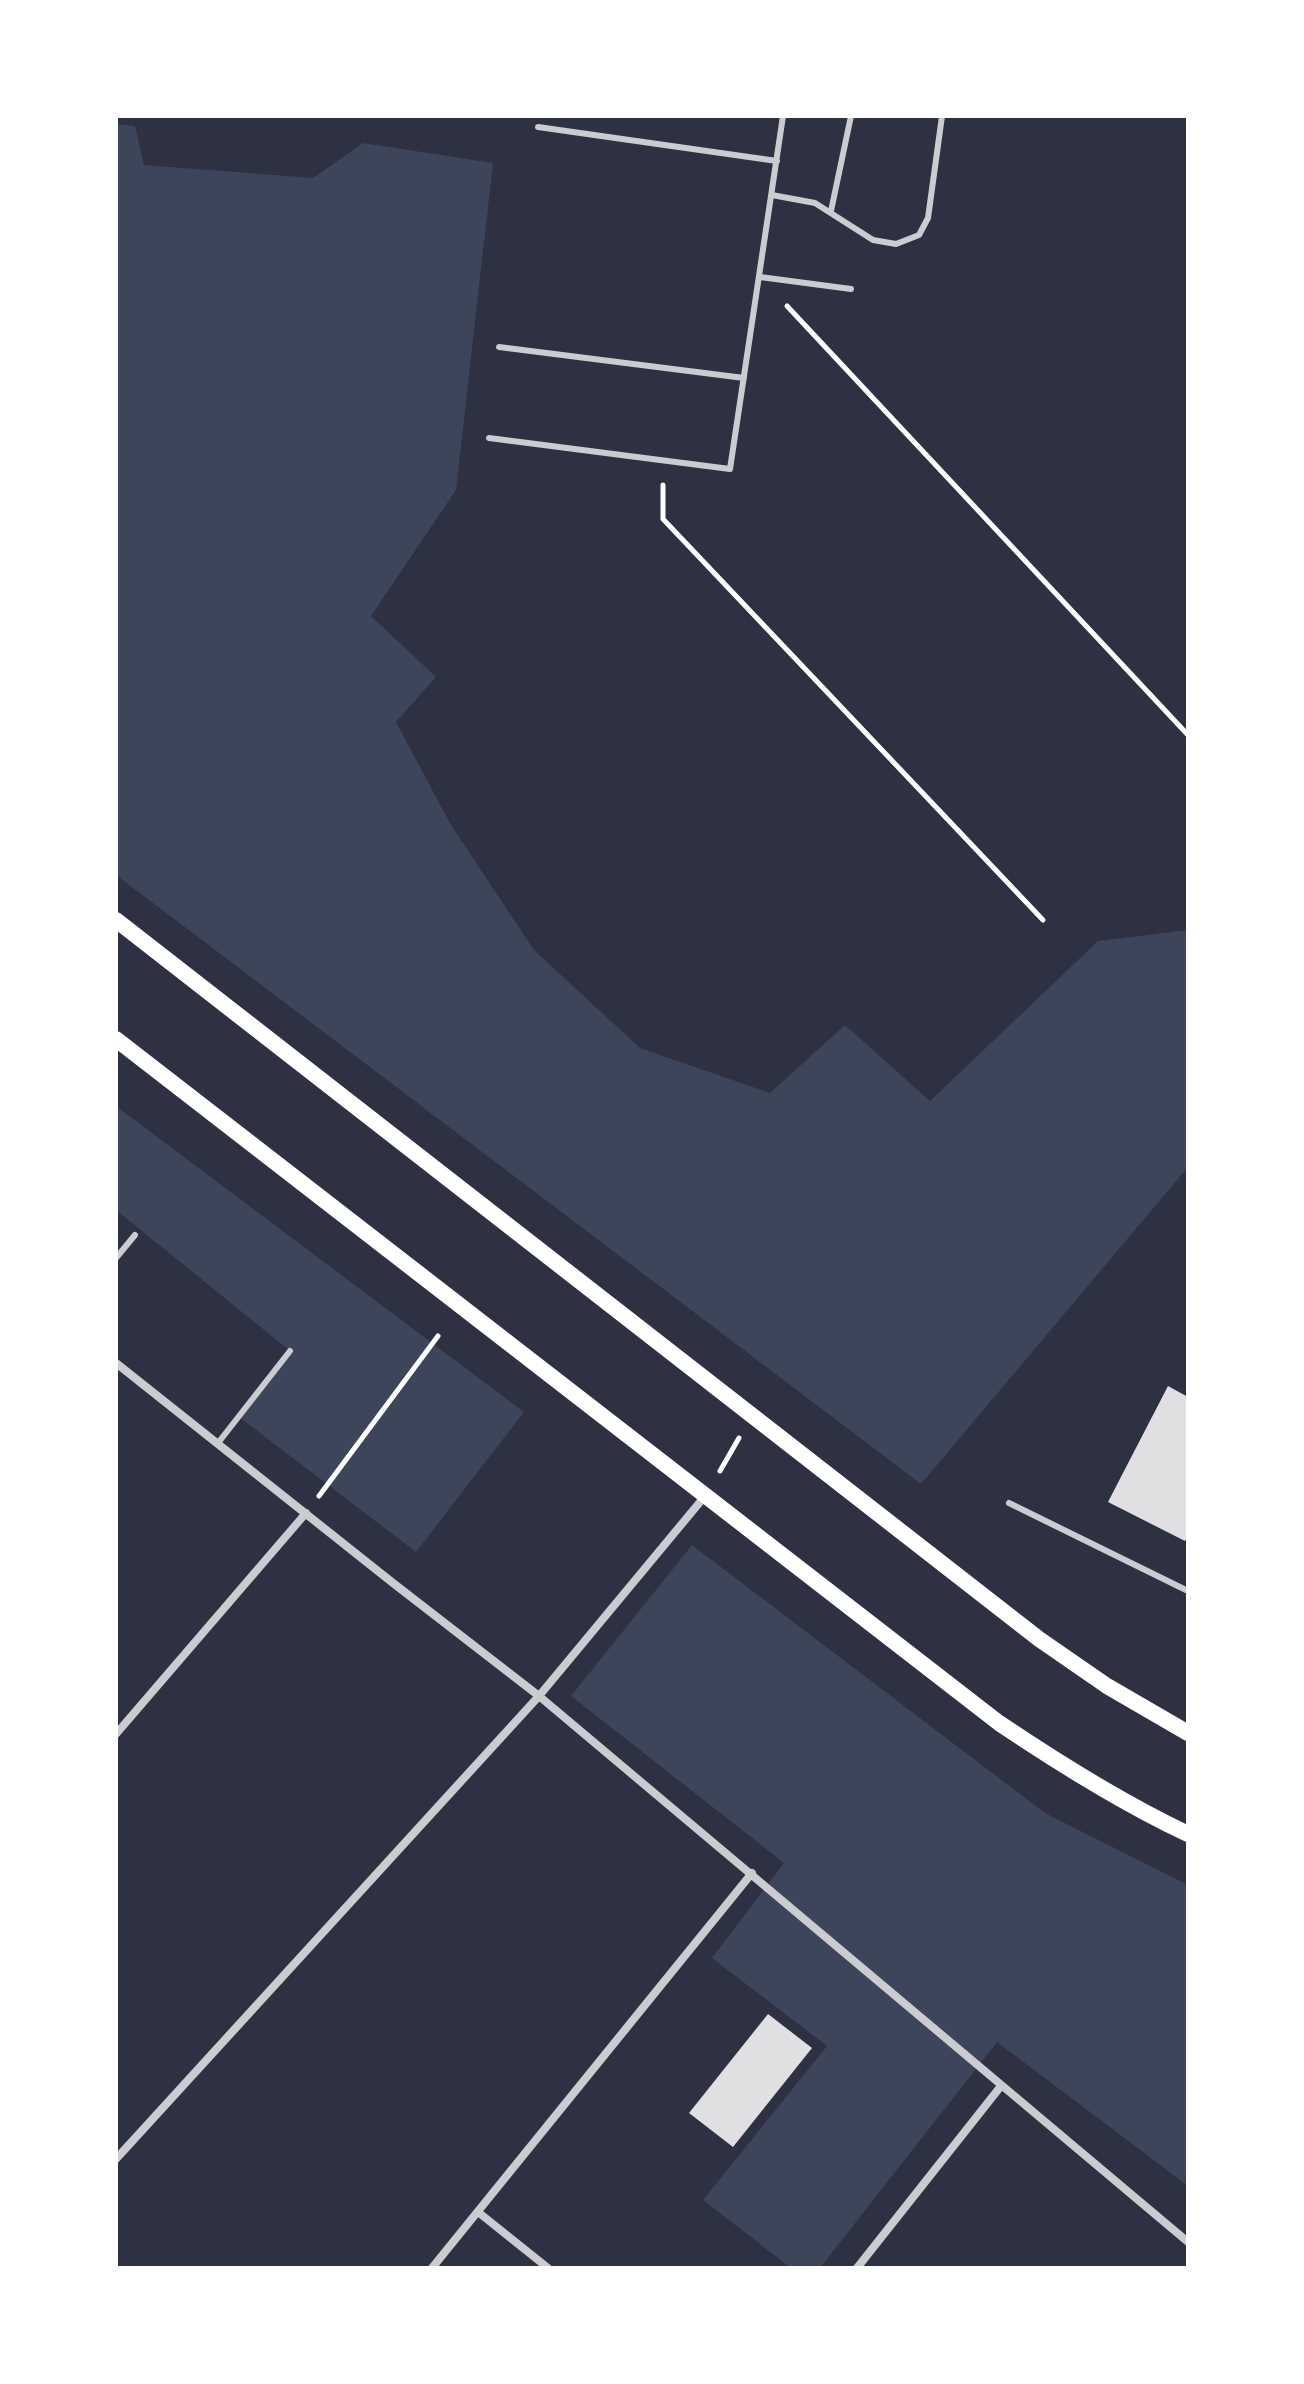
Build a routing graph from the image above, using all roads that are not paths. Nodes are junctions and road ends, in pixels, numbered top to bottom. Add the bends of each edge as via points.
1 (783, 116) edge
2 (851, 116) edge
3 (942, 116) edge
4 (538, 127) dead end
5 (777, 161) junction
6 (772, 195) junction
7 (831, 211) junction
8 (760, 277) junction
9 (851, 289) dead end
10 (499, 347) dead end
11 (744, 378) junction
12 (489, 438) dead end
13 (116, 920) edge
14 (116, 1039) edge
15 (135, 1235) dead end
16 (116, 1258) edge
17 (290, 1351) dead end
18 (116, 1363) edge
19 (218, 1443) junction
20 (705, 1496) junction
21 (1009, 1503) dead end
22 (306, 1513) junction
23 (1188, 1591) edge
24 (539, 1696) junction
25 (1188, 1733) edge
26 (116, 1734) edge
27 (1188, 1834) edge
28 (752, 1873) junction
29 (1001, 2086) junction
30 (116, 2159) edge
31 (478, 2212) junction
32 (1188, 2242) edge
33 (432, 2268) edge
34 (548, 2268) edge
35 (857, 2268) edge

1 - 5 lane
2 - 7 lane
3 - 7 lane via 928,218 919,235 896,244 873,240
4 - 5 lane
5 - 6 lane
6 - 7 lane
6 - 8 lane
8 - 9 lane
8 - 11 lane
10 - 11 lane
11 - 12 lane via 730,469
13 - 25 main road via 1039,1639
14 - 20 main road
15 - 16 lane
17 - 19 lane
18 - 19 street
19 - 22 street
20 - 24 street
20 - 27 main road via 999,1723 1076,1774
21 - 23 lane
22 - 24 street
22 - 26 street
24 - 28 street
24 - 30 street
28 - 29 street
28 - 31 street
29 - 32 street
29 - 35 street
31 - 33 street
31 - 34 street

